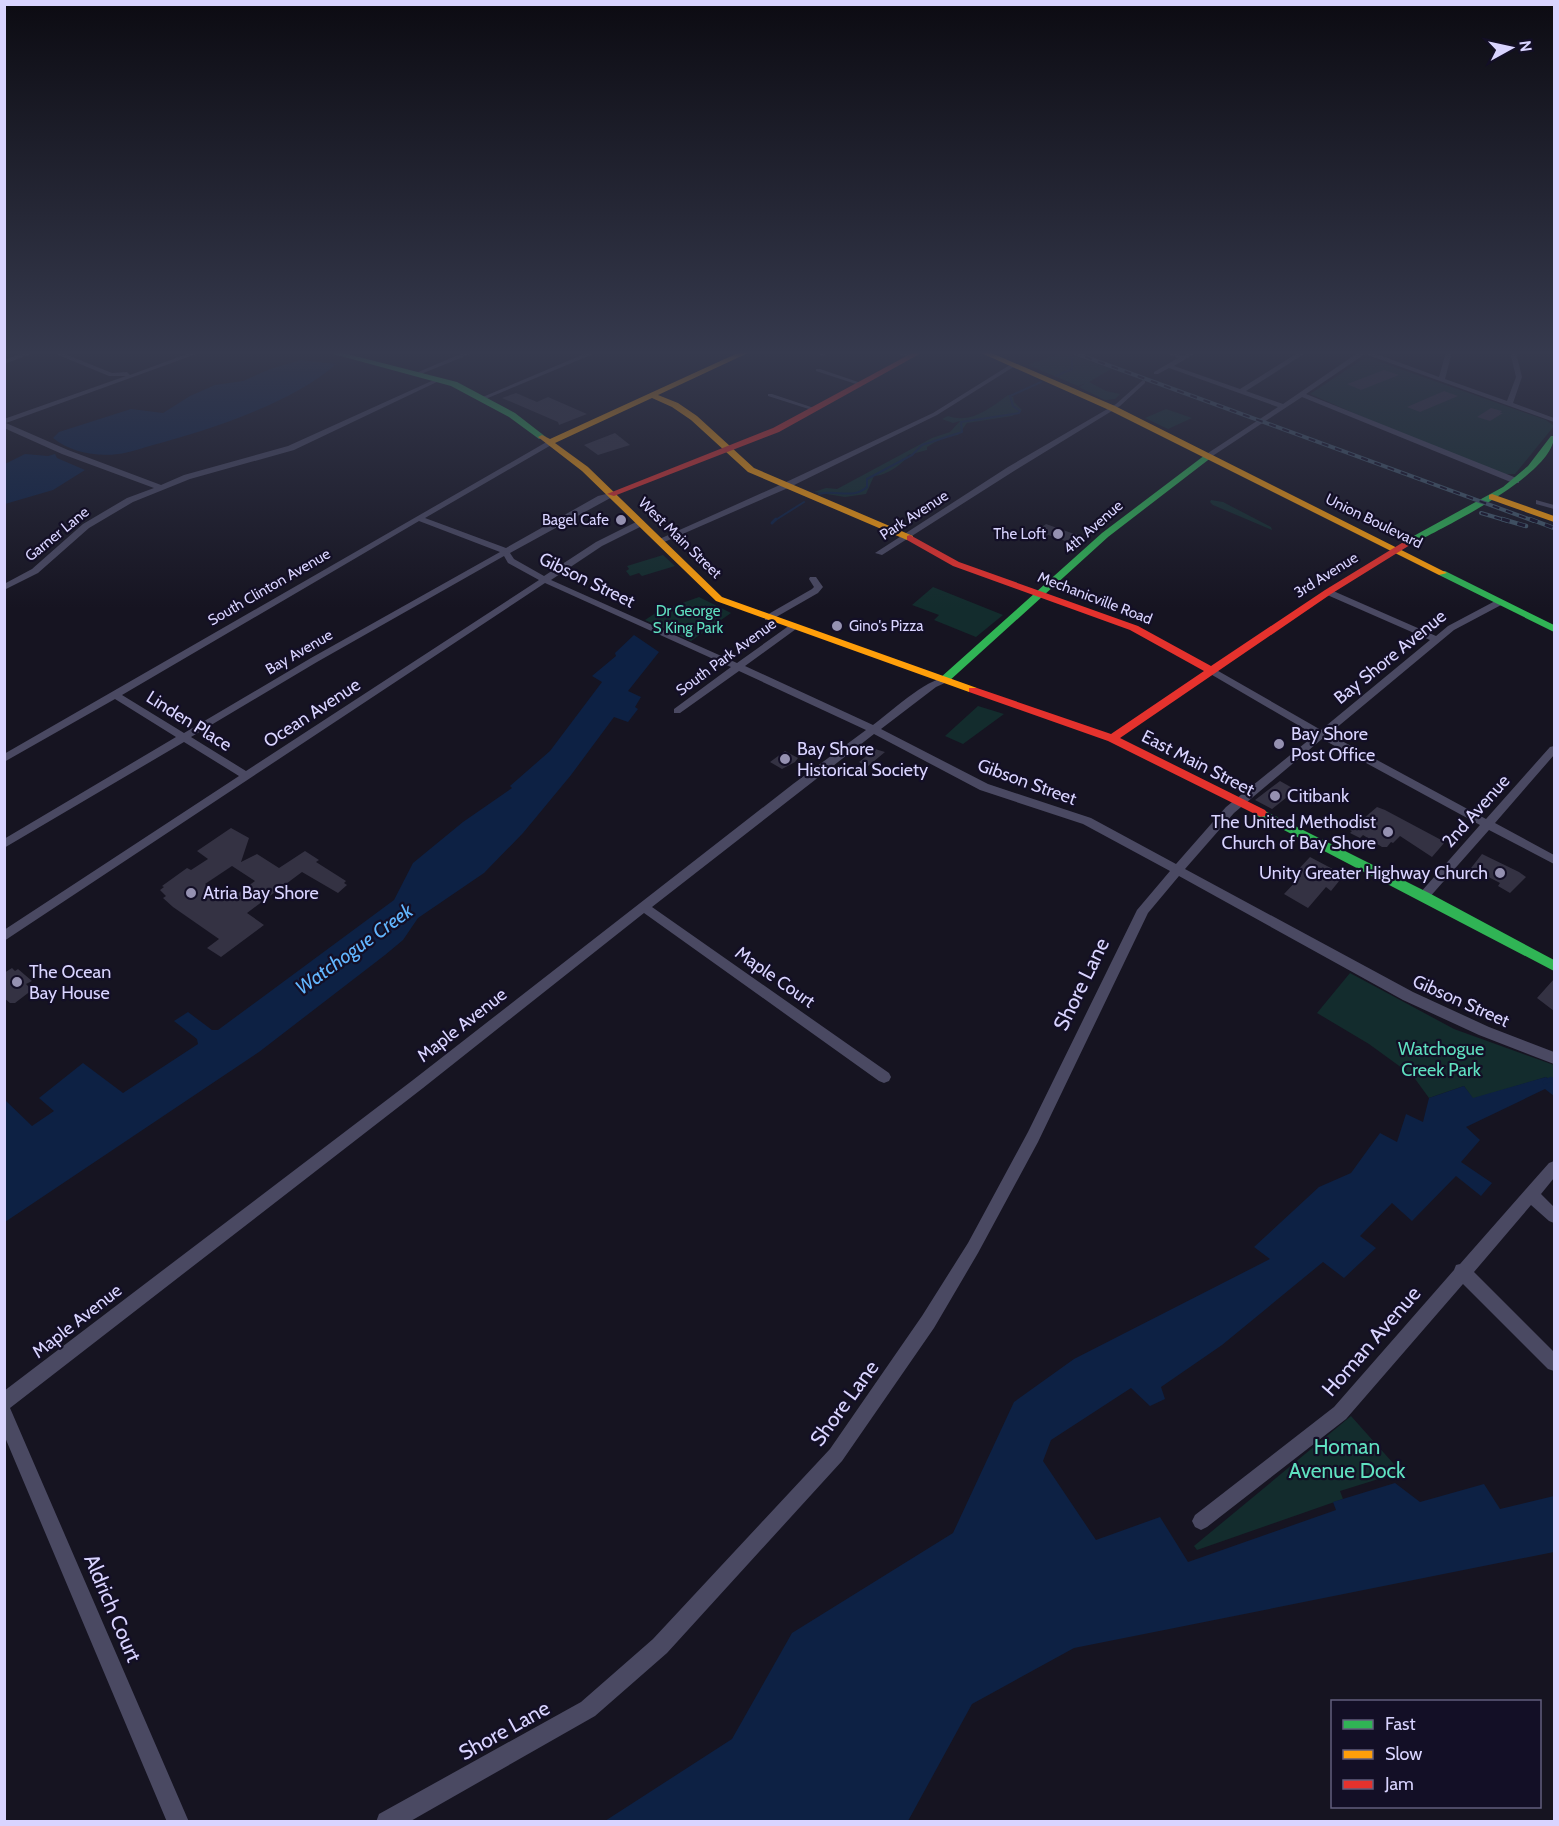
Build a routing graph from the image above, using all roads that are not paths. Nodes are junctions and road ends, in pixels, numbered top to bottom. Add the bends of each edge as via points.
1 (33, 437) edge
2 (315, 437) edge
3 (543, 437) edge
4 (561, 437) edge
5 (714, 437) edge
6 (758, 437) edge
7 (887, 437) edge
8 (1063, 437) edge
9 (1169, 437) edge
10 (1237, 437) edge
11 (1407, 437) edge
12 (1554, 438) edge
13 (550, 442) junction
14 (727, 450) junction
15 (1208, 457) junction
16 (1516, 482) junction
17 (785, 486) junction
18 (159, 488) junction
19 (611, 494) junction
20 (1492, 497) junction
21 (1539, 502) dead end
22 (1554, 507) edge
23 (418, 518) junction
24 (1554, 519) edge
25 (640, 523) junction
26 (906, 536) junction
27 (659, 541) junction
28 (1396, 550) junction
29 (506, 552) junction
30 (879, 553) dead end
31 (813, 579) dead end
32 (545, 580) junction
33 (4, 588) edge
34 (1328, 592) junction
35 (1041, 594) junction
36 (1500, 602) junction
37 (768, 618) junction
38 (793, 627) junction
39 (1554, 629) edge
40 (1437, 640) junction
41 (739, 667) junction
42 (1210, 670) junction
43 (944, 680) junction
44 (115, 695) junction
45 (677, 711) dead end
46 (874, 730) junction
47 (1322, 735) junction
48 (183, 736) junction
49 (1112, 738) junction
50 (1554, 749) edge
51 (4, 759) edge
52 (246, 777) junction
53 (1238, 803) junction
54 (1487, 823) junction
55 (4, 844) edge
56 (1554, 860) edge
57 (1177, 869) junction
58 (1424, 896) junction
59 (644, 907) junction
60 (4, 936) edge
61 (1554, 966) edge
62 (1554, 1058) edge
63 (884, 1077) dead end
64 (1554, 1168) edge
65 (1532, 1196) junction
66 (1554, 1216) edge
67 (1462, 1271) junction
68 (1554, 1364) edge
69 (4, 1402) edge
70 (4, 1413) edge
71 (1201, 1521) dead end
72 (178, 1821) edge
73 (387, 1821) edge

1 - 18 street
2 - 18 street, Garner Lane
3 - 13 main road, West Main Street
4 - 13 main road
5 - 14 main road, Mechanicville Road
6 - 14 main road
7 - 17 street
8 - 26 street, Park Avenue
9 - 15 main road, Union Boulevard
10 - 15 street, 4th Avenue
11 - 16 street
12 - 16 main road, 3rd Avenue
13 - 19 main road, West Main Street
13 - 23 street, South Clinton Avenue
14 - 17 main road, Mechanicville Road via 751,470
14 - 19 main road
15 - 28 main road, Union Boulevard
15 - 35 main road, 4th Avenue via 1166,485
16 - 20 main road, 3rd Avenue
17 - 26 main road, Mechanicville Road
17 - 27 street
18 - 33 street, Garner Lane via 101,516 35,571
19 - 25 main road, West Main Street
19 - 29 street, Bay Avenue
20 - 24 main road
20 - 28 main road, 3rd Avenue
21 - 22 street
23 - 29 street, Gibson Street
23 - 44 street, South Clinton Avenue
25 - 27 main road, West Main Street
25 - 32 street, Ocean Avenue via 599,544
26 - 30 street, Park Avenue
26 - 35 main road, Mechanicville Road via 956,564
27 - 37 main road, West Main Street via 719,599
28 - 34 main road, 3rd Avenue
28 - 36 main road, Union Boulevard
29 - 32 street, Gibson Street via 511,561
29 - 48 street, Bay Avenue
31 - 37 street via 819,587 815,591
32 - 41 street, Gibson Street
32 - 52 street, Ocean Avenue
34 - 40 street
34 - 42 main road, 3rd Avenue
35 - 42 main road, Mechanicville Road via 1134,628
35 - 43 main road, 4th Avenue
36 - 39 main road, Union Boulevard
36 - 40 street, Bay Shore Avenue via 1451,628
37 - 38 main road, West Main Street
38 - 41 street, South Park Avenue
38 - 43 main road, West Main Street
40 - 47 street, Bay Shore Avenue
41 - 45 street, South Park Avenue
41 - 46 street, Gibson Street
42 - 47 street, Mechanicville Road
42 - 49 main road, 3rd Avenue
43 - 46 street, Maple Avenue
43 - 49 main road, East Main Street
44 - 48 street, Linden Place
44 - 51 street, South Clinton Avenue
46 - 57 street, Gibson Street via 984,787 1087,821
46 - 59 street, Maple Avenue
47 - 53 street, Bay Shore Avenue
47 - 54 street, Mechanicville Road
48 - 52 street, Linden Place
48 - 55 street, Bay Avenue
49 - 53 main road, East Main Street
50 - 54 street, 2nd Avenue
52 - 60 street, Ocean Avenue
53 - 57 street, Bay Shore Avenue
53 - 58 main road, East Main Street
54 - 56 street, Mechanicville Road
54 - 58 street, 2nd Avenue
57 - 62 street, Gibson Street via 1408,996
57 - 73 street, Shore Lane via 1143,910 1033,1137 973,1248 928,1322 836,1455 660,1646 588,1709
58 - 61 main road, East Main Street
59 - 63 street, Maple Court
59 - 69 street, Maple Avenue
64 - 65 street, Homan Avenue
65 - 66 street
65 - 67 street, Homan Avenue
67 - 68 street
67 - 71 street, Homan Avenue via 1340,1413
70 - 72 street, Aldrich Court

